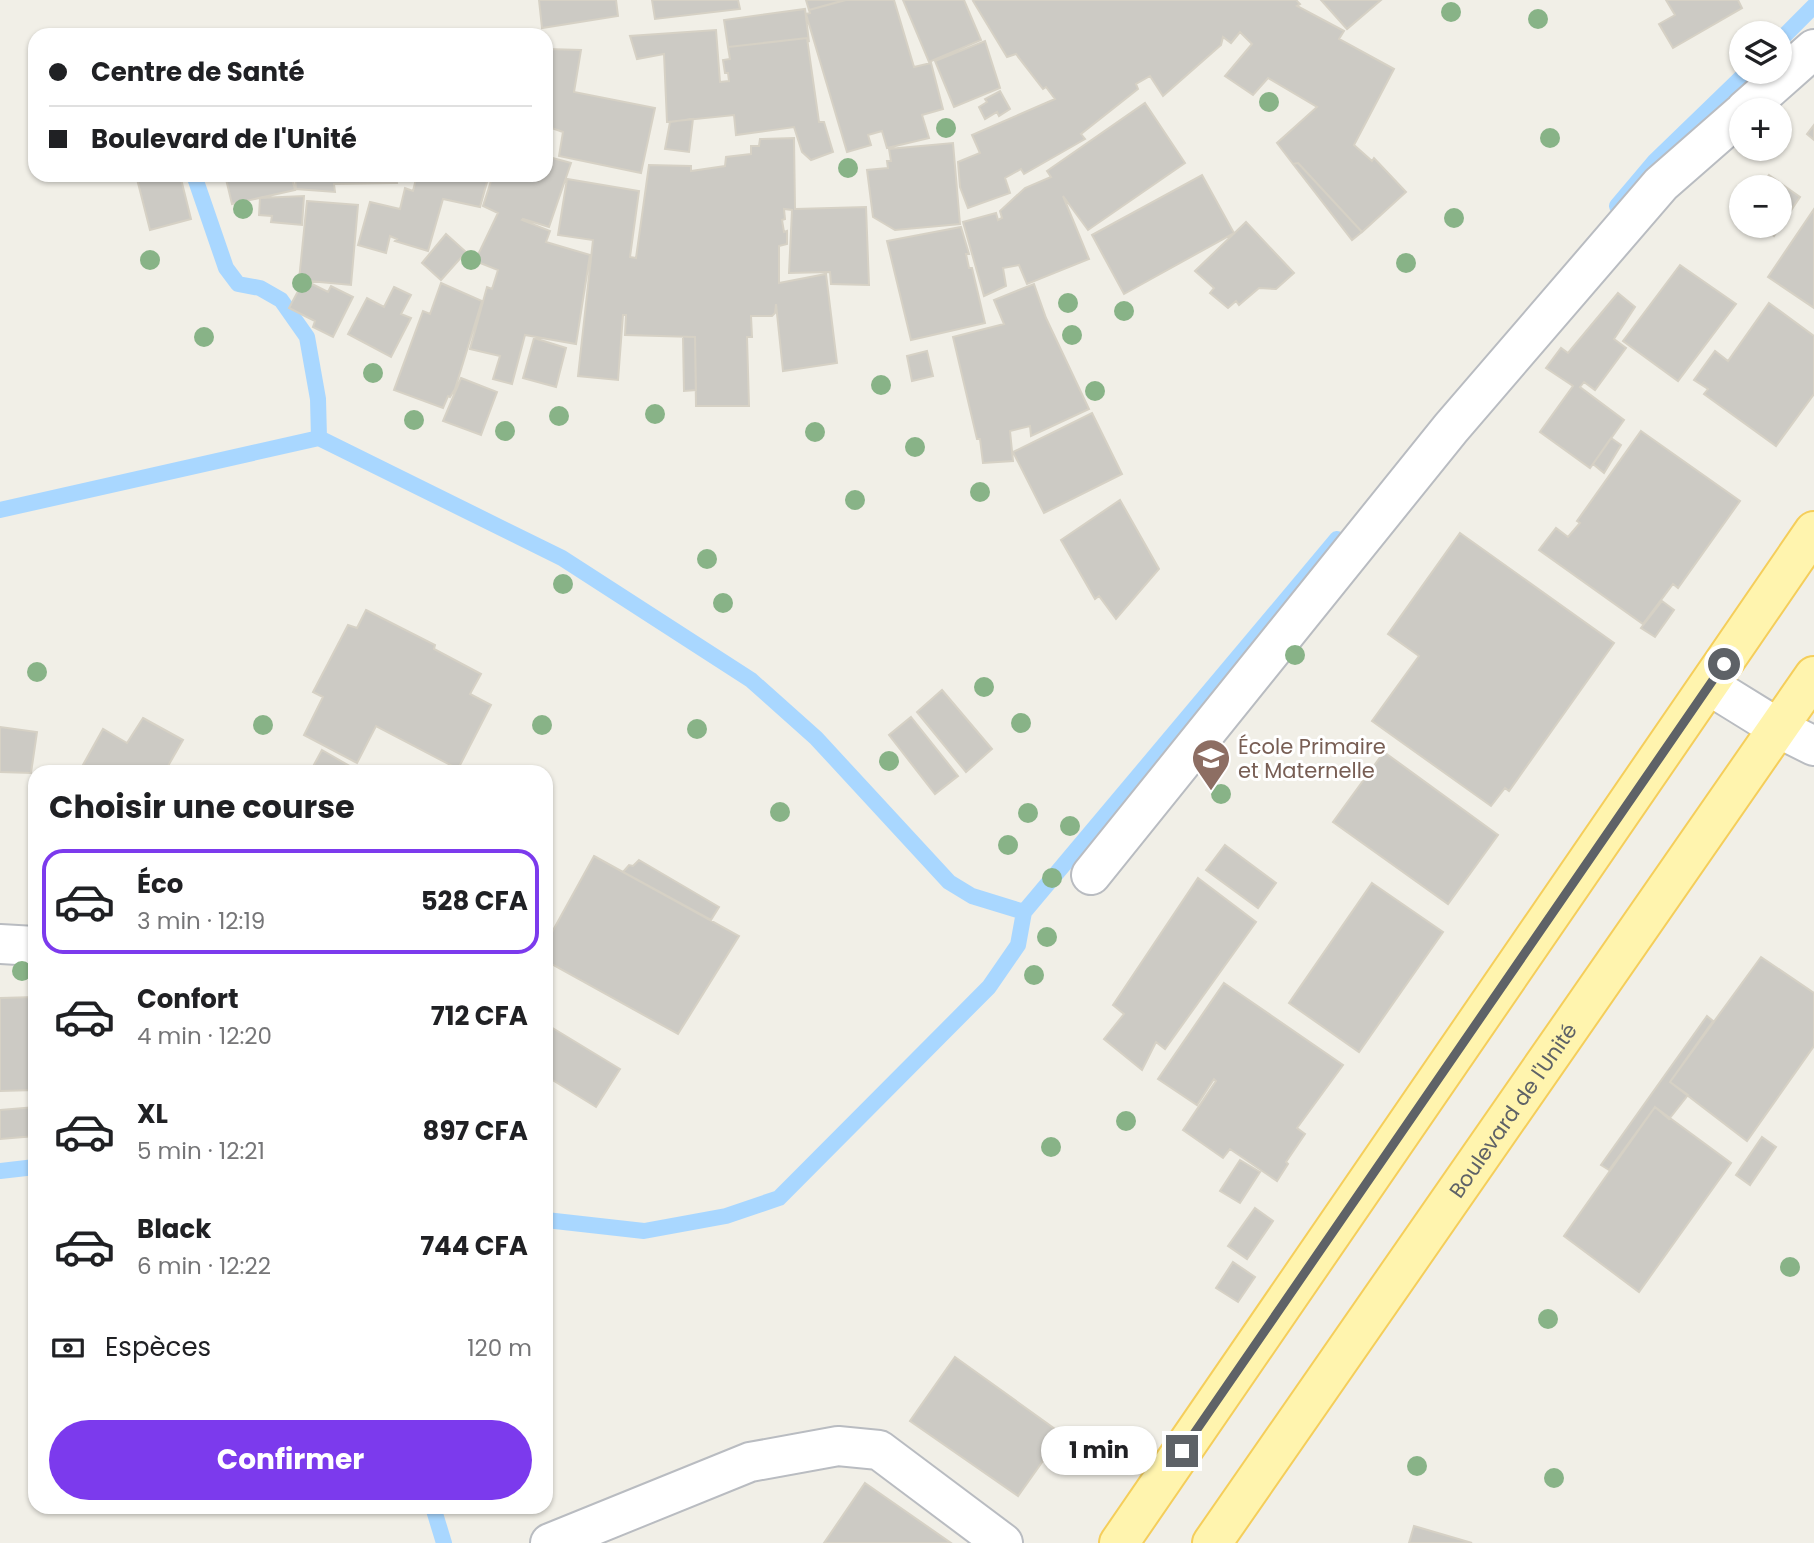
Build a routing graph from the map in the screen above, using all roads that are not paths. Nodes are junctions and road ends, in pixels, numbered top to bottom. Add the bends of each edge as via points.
1 (1814, 50) edge
2 (1759, 98) edge
3 (1729, 124) edge
4 (1814, 531) edge
5 (1814, 676) edge
6 (1710, 685) junction
7 (1779, 728) junction
8 (1814, 746) edge
9 (1091, 875) dead end
10 (0, 944) edge
11 (28, 946) edge
12 (550, 1543) edge
13 (1003, 1543) edge
14 (1119, 1543) edge
15 (1212, 1543) edge

1 - 2 street
3 - 9 street via 1661,184 1451,428
4 - 6 main road
5 - 7 main road, Boulevard de l'Unité
6 - 7 street
6 - 14 main road
7 - 8 street
7 - 15 main road, Boulevard de l'Unité
10 - 11 street
12 - 13 street via 750,1462 838,1446 879,1450

